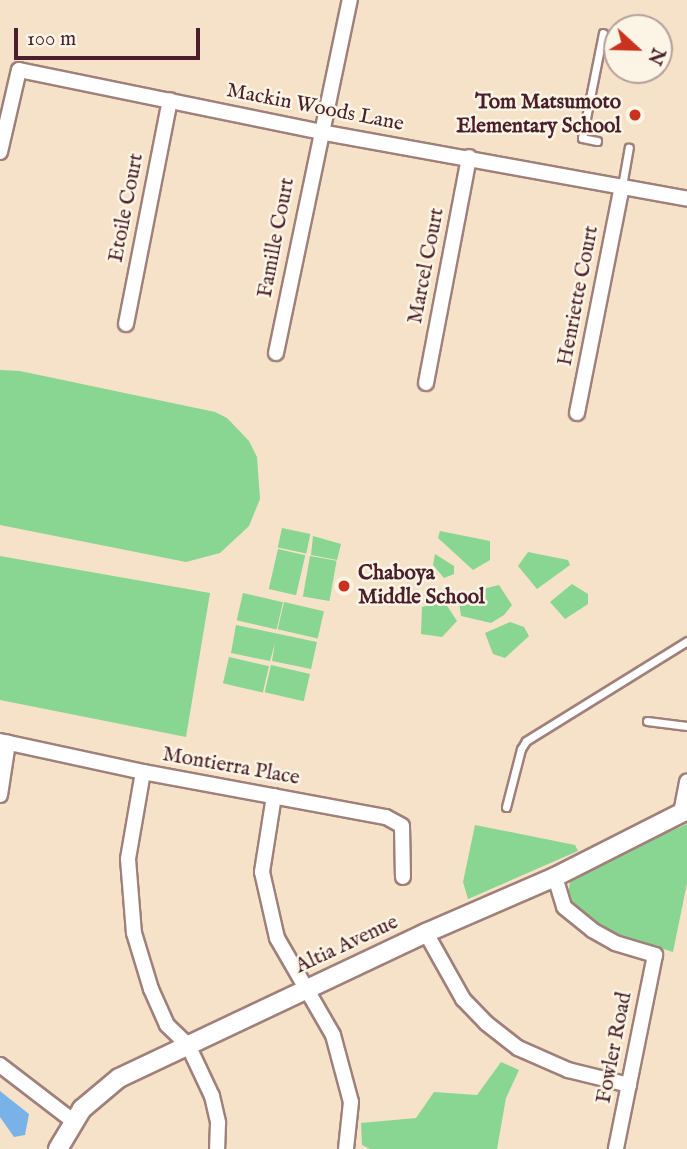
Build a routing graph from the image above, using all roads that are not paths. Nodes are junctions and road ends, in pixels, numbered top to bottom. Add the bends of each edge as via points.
1 (350, 0) edge
2 (603, 33) dead end
3 (170, 100) junction
4 (320, 132) junction
5 (597, 141) dead end
6 (629, 148) dead end
7 (0, 152) edge
8 (470, 157) junction
9 (622, 186) junction
10 (687, 199) edge
11 (126, 324) dead end
12 (276, 353) dead end
13 (426, 383) dead end
14 (577, 413) dead end
15 (687, 641) edge
16 (647, 721) dead end
17 (687, 726) edge
18 (4, 742) edge
19 (143, 772) junction
20 (687, 782) edge
21 (0, 795) edge
22 (274, 796) junction
23 (506, 807) dead end
24 (684, 811) edge
25 (403, 877) dead end
26 (555, 877) junction
27 (426, 933) junction
28 (305, 989) junction
29 (188, 1045) junction
30 (0, 1065) edge
31 (629, 1085) junction
32 (73, 1121) junction
33 (58, 1149) edge
34 (217, 1149) edge
35 (346, 1149) edge
36 (616, 1149) edge

1 - 4 street, Famille Court
2 - 5 lane via 582,138
3 - 4 street, Mackin Woods Lane
3 - 7 street, Mackin Woods Lane via 19,70
3 - 11 street, Etoile Court
4 - 8 street, Mackin Woods Lane
4 - 12 street, Famille Court
6 - 9 lane
8 - 9 street, Mackin Woods Lane
8 - 13 street, Marcel Court
9 - 10 street, Mackin Woods Lane
9 - 14 street, Henriette Court
15 - 23 lane via 526,741
16 - 17 lane
18 - 19 street, Montierra Place
18 - 21 street
19 - 22 street, Montierra Place
19 - 29 street via 128,859 134,933 167,1025
20 - 24 street
22 - 25 street, Montierra Place via 386,817 402,825
22 - 28 street via 262,872 277,938
24 - 26 street, Altia Avenue
26 - 27 street, Altia Avenue
26 - 31 street, Fowler Road via 564,907 592,930 615,943 655,955
27 - 28 street, Altia Avenue
27 - 31 street via 463,999 518,1048 569,1070
28 - 29 street, Altia Avenue
28 - 35 street via 333,1035 351,1102
29 - 32 street, Altia Avenue via 119,1078
29 - 34 street via 212,1096
30 - 32 street
31 - 36 street, Fowler Road
32 - 33 street, Altia Avenue

